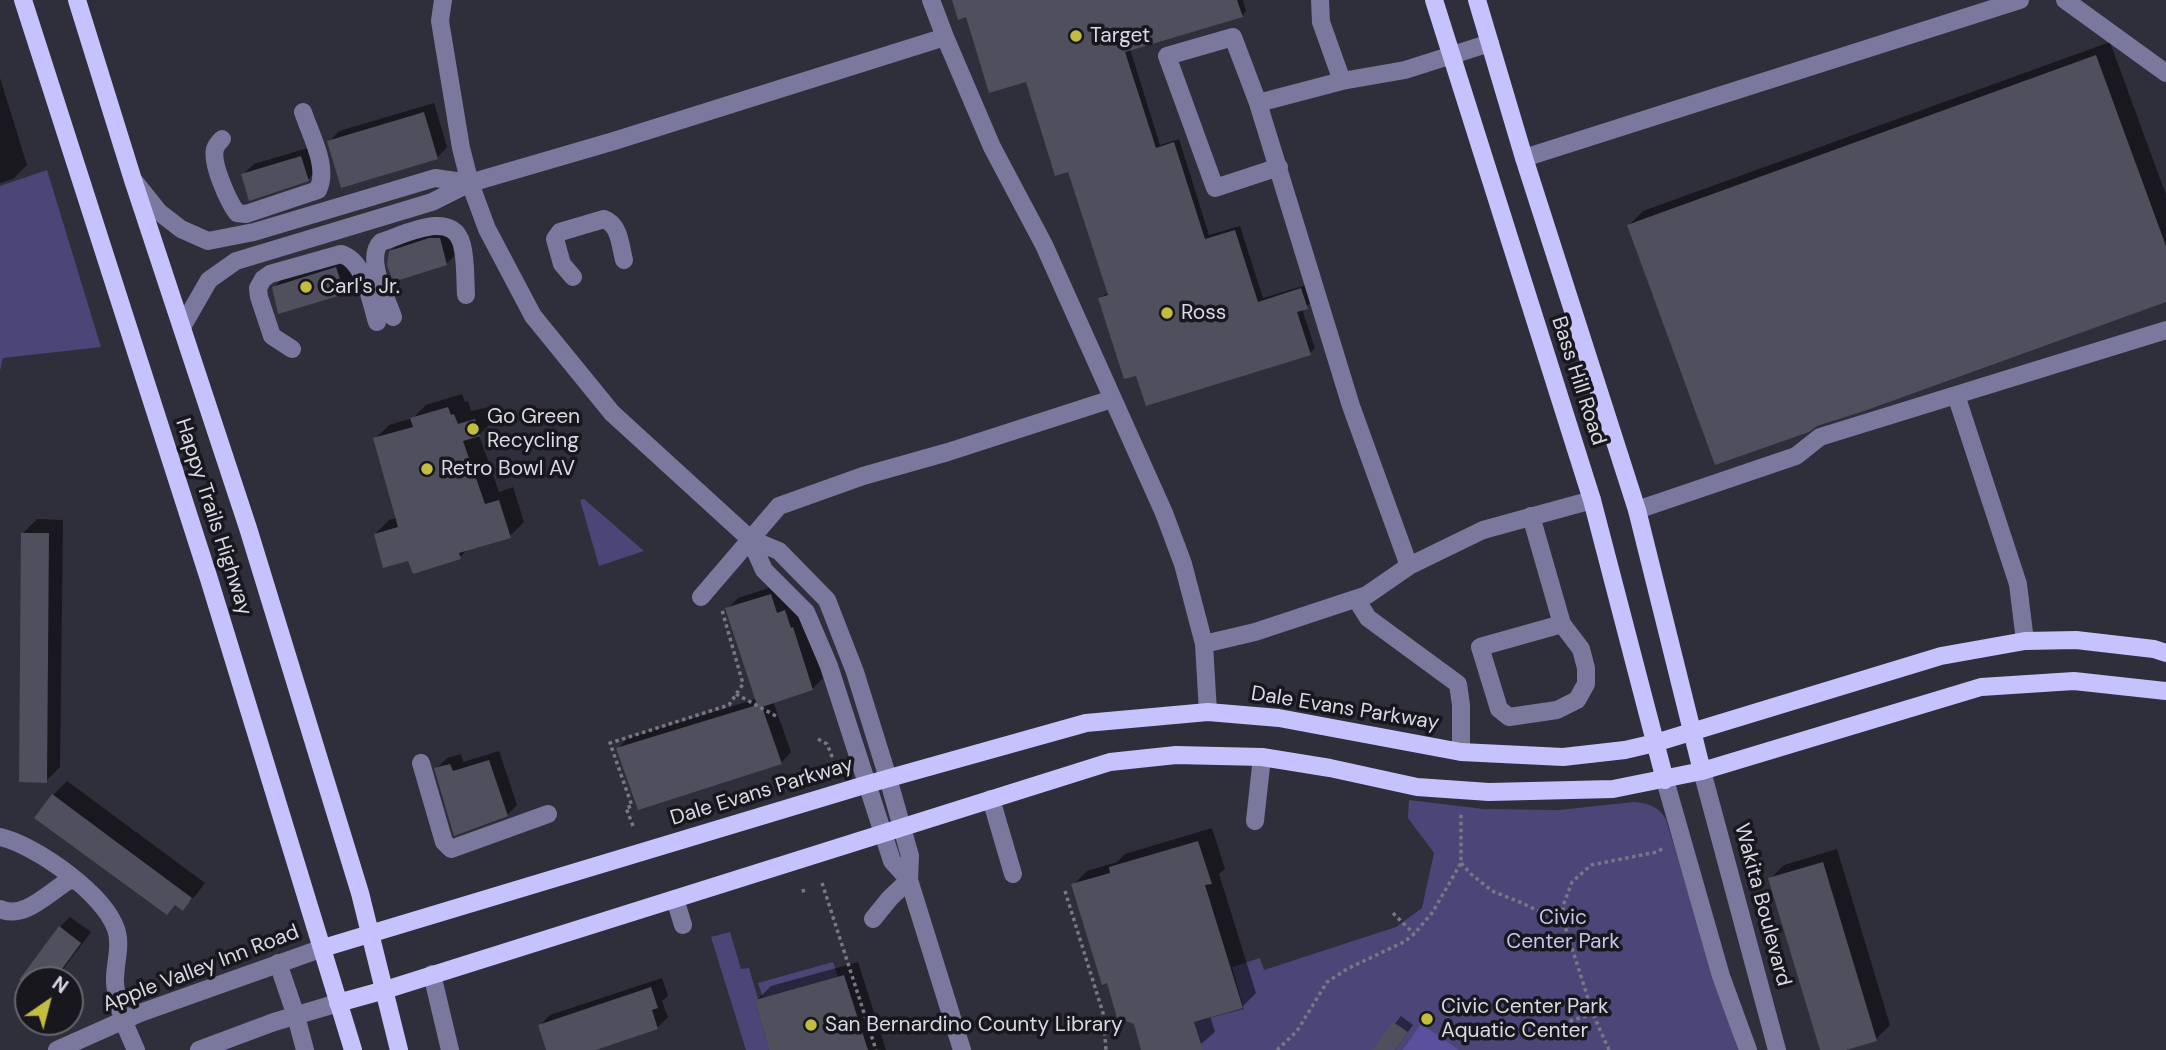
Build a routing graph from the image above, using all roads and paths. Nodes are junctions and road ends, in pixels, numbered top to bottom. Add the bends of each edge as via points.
1 (23, 0) edge
2 (77, 0) edge
3 (443, 0) edge
4 (931, 0) edge
5 (1320, 0) edge
6 (1433, 0) edge
7 (1477, 0) edge
8 (2020, 0) edge
9 (2065, 0) edge
10 (945, 37) junction
11 (1490, 43) junction
12 (1451, 56) junction
13 (2166, 73) edge
14 (1342, 81) junction
15 (1258, 103) junction
16 (303, 113) dead end
17 (222, 139) dead end
18 (1524, 158) junction
19 (1279, 167) junction
20 (133, 180) junction
21 (470, 183) junction
22 (624, 260) dead end
23 (573, 277) dead end
24 (466, 295) dead end
25 (182, 327) junction
26 (2166, 330) edge
27 (292, 349) dead end
28 (1956, 395) junction
29 (1112, 399) junction
30 (1592, 499) junction
31 (1637, 510) junction
32 (1531, 516) junction
33 (750, 539) junction
34 (1409, 566) junction
35 (701, 597) dead end
36 (1356, 599) junction
37 (722, 610) dead end
38 (1562, 624) junction
39 (2025, 641) junction
40 (1204, 644) junction
41 (2166, 653) edge
42 (2166, 691) edge
43 (736, 694) junction
44 (1208, 712) junction
45 (776, 716) dead end
46 (1693, 733) junction
47 (818, 739) dead end
48 (1655, 743) junction
49 (1461, 752) junction
50 (1262, 757) junction
51 (833, 759) dead end
52 (421, 763) dead end
53 (1702, 771) junction
54 (888, 778) junction
55 (1665, 780) junction
56 (868, 784) junction
57 (991, 799) junction
58 (1461, 813) dead end
59 (548, 814) dead end
60 (1255, 821) dead end
61 (633, 827) dead end
62 (902, 829) junction
63 (884, 834) junction
64 (0, 837) edge
65 (1668, 844) dead end
66 (1461, 863) junction
67 (1013, 874) dead end
68 (74, 880) junction
69 (909, 880) junction
70 (822, 883) dead end
71 (1065, 891) dead end
72 (675, 899) junction
73 (0, 909) edge
74 (1393, 913) dead end
75 (873, 919) dead end
76 (1565, 924) junction
77 (683, 925) dead end
78 (371, 933) junction
79 (1414, 934) junction
80 (323, 948) junction
81 (278, 963) junction
82 (432, 974) junction
83 (385, 990) junction
84 (338, 1003) junction
85 (1593, 1014) junction
86 (296, 1016) junction
87 (123, 1021) junction
88 (1563, 1023) dead end
89 (57, 1050) edge
90 (136, 1050) edge
91 (199, 1050) edge
92 (304, 1050) edge
93 (353, 1050) edge
94 (399, 1050) edge
95 (450, 1050) edge
96 (876, 1050) edge
97 (962, 1050) edge
98 (1106, 1050) edge
99 (1277, 1050) edge
100 (1609, 1050) edge
101 (1748, 1050) edge
102 (1777, 1050) edge

1 - 80 main road, Happy Trails Highway
2 - 20 main road, Happy Trails Highway
3 - 21 street via 440,21
4 - 10 street
5 - 14 street via 1321,22
6 - 12 main road, Bass Hill Road
7 - 11 main road, Bass Hill Road
8 - 18 street
9 - 13 street
10 - 21 street
10 - 29 street
11 - 12 street
11 - 18 main road, Bass Hill Road
12 - 14 street
12 - 30 main road, Bass Hill Road
14 - 15 street
15 - 19 street
15 - 19 street via 1233,37 1167,56 1215,188
16 - 17 street via 322,170 318,190 246,214 237,213 222,184 214,158
18 - 31 main road, Bass Hill Road
19 - 34 street via 1351,406
20 - 21 street via 159,212 208,241 254,232 435,178
20 - 25 main road, Happy Trails Highway
21 - 25 street via 432,202 236,261 209,280
21 - 33 street via 487,229 533,316 612,412
22 - 23 street via 617,231 609,220 560,232 555,239 562,264
24 - 27 street via 461,242 446,225 435,224 376,247 373,255 385,319 349,256 341,254 270,274 258,288 258,297 272,336
25 - 78 main road, Happy Trails Highway
26 - 28 street
28 - 31 street via 1820,438 1796,456
28 - 39 street via 2018,584
29 - 33 street via 779,506
29 - 40 street via 1164,513
30 - 32 street
30 - 48 main road, Bass Hill Road
31 - 46 main road, Bass Hill Road
32 - 34 street via 1483,530
32 - 38 street
33 - 35 street
33 - 54 street via 779,551 827,600
33 - 56 street via 764,570 806,612
34 - 36 street
36 - 40 street
36 - 49 street via 1368,618 1458,684
37 - 43 path via 743,684
38 - 38 street via 1581,649 1586,668 1586,684 1577,700 1557,710 1509,716 1499,709 1480,647
39 - 41 main road, Dale Evans Parkway via 2076,640
39 - 46 main road, Dale Evans Parkway via 1941,656
40 - 44 street
42 - 53 main road via 2074,681 1981,687
43 - 45 path
43 - 61 path via 729,705 610,743 632,806 626,808
44 - 49 main road, Dale Evans Parkway via 1279,718
44 - 54 main road, Dale Evans Parkway via 1086,723
46 - 48 main road, Dale Evans Parkway
46 - 53 main road, Bass Hill Road
47 - 51 path via 827,744
48 - 49 main road, Dale Evans Parkway via 1563,757
48 - 55 main road, Bass Hill Road
50 - 55 main road via 1417,786 1489,792 1614,789
50 - 57 main road via 1176,755 1110,762
50 - 60 street
52 - 59 street via 444,842 451,849
53 - 55 main road
53 - 102 street, Wakita Boulevard
54 - 56 main road, Dale Evans Parkway
54 - 62 street
55 - 101 street via 1721,976
56 - 63 street
56 - 78 main road, Dale Evans Parkway
57 - 62 main road
57 - 67 street
58 - 66 path
62 - 63 main road
62 - 69 street via 910,856
63 - 69 street via 892,861
63 - 72 main road
64 - 68 street via 20,843
65 - 76 path via 1657,852 1585,868 1565,896
66 - 76 path via 1492,891
66 - 79 path via 1442,900
68 - 73 street via 20,911
68 - 87 street via 101,904 117,930 115,984
69 - 75 street
69 - 97 street
70 - 96 path
71 - 98 path via 1103,1013
72 - 77 street
72 - 82 main road
74 - 79 path
76 - 85 path
78 - 80 main road, Dale Evans Parkway
78 - 83 main road, Happy Trails Highway
79 - 99 path via 1327,982 1297,1031
80 - 81 street, Apple Valley Inn Road
80 - 84 main road, Happy Trails Highway
81 - 86 street
81 - 87 street, Apple Valley Inn Road
82 - 83 main road
82 - 95 street
83 - 84 main road
83 - 94 main road, Happy Trails Highway
84 - 86 street
84 - 93 main road, Happy Trails Highway
85 - 88 path
85 - 100 path
86 - 91 street
86 - 92 street
87 - 89 street, Apple Valley Inn Road
87 - 90 street

